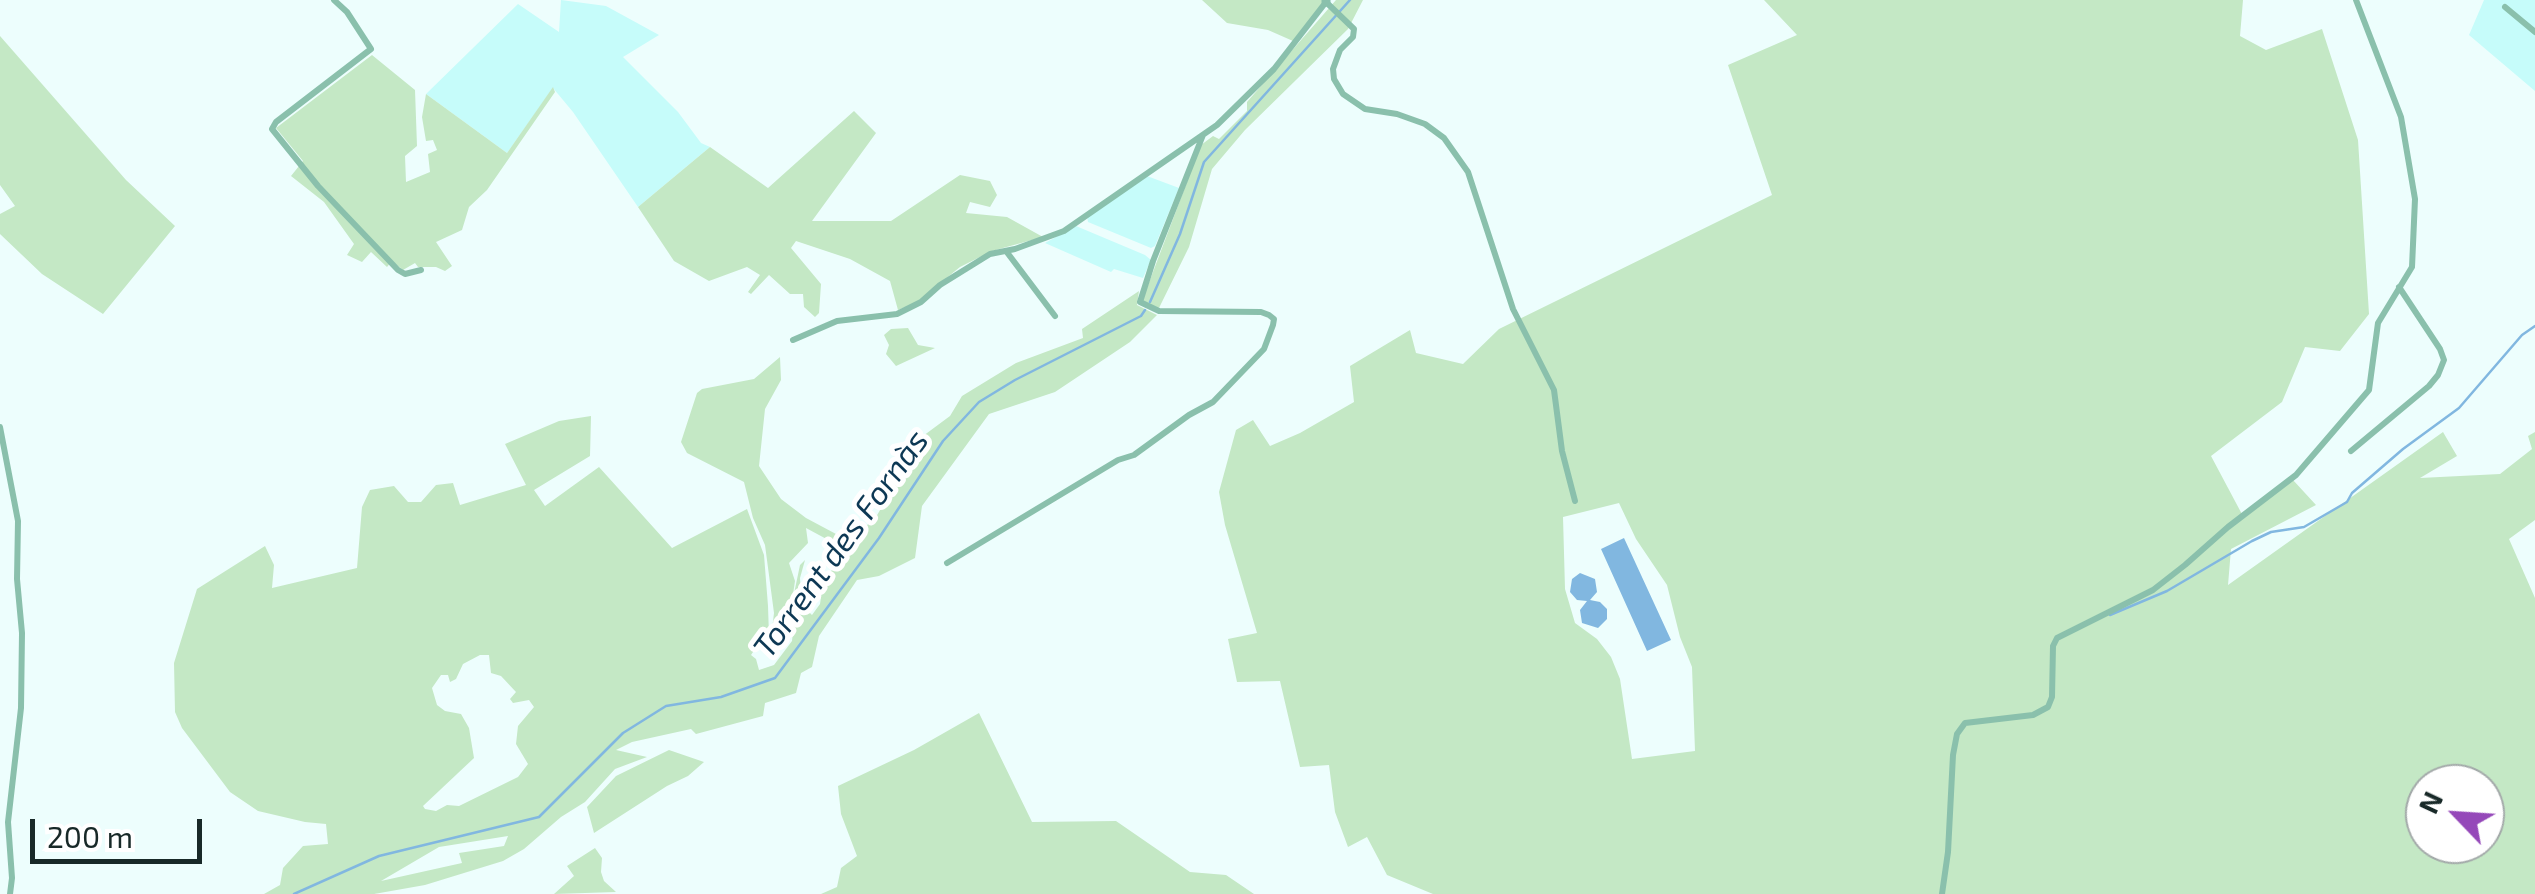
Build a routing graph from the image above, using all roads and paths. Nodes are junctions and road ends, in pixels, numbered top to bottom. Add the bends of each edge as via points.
1 (334, 0) edge
2 (2356, 0) edge
3 (1327, 4) edge
4 (2505, 8) dead end
5 (2535, 32) edge
6 (1203, 134) junction
7 (1006, 251) junction
8 (421, 270) dead end
9 (2399, 286) junction
10 (1055, 316) dead end
11 (793, 340) dead end
12 (0, 427) edge
13 (2351, 451) dead end
14 (1575, 502) dead end
15 (948, 563) dead end
16 (10, 894) edge
17 (1942, 894) edge

1 - 8 street via 371,49 272,129 398,270
2 - 9 street via 2396,100 2413,182 2414,256
3 - 6 street via 1274,69
3 - 14 street via 1353,26 1354,37 1333,69 1343,94 1365,109 1424,124 1444,138 1468,172 1513,309 1554,390
4 - 5 street
6 - 7 street via 1064,230
6 - 15 street via 1140,302 1159,310 1269,314 1274,319 1264,349 1213,402
7 - 10 street
7 - 11 street via 971,264 896,314 837,321
9 - 13 street via 2444,360 2429,386
9 - 17 street via 2378,323 2369,390 2296,475 2152,590 2058,638 2048,707 2033,715 1965,722 1953,756
12 - 16 street via 18,520 22,634 8,822

